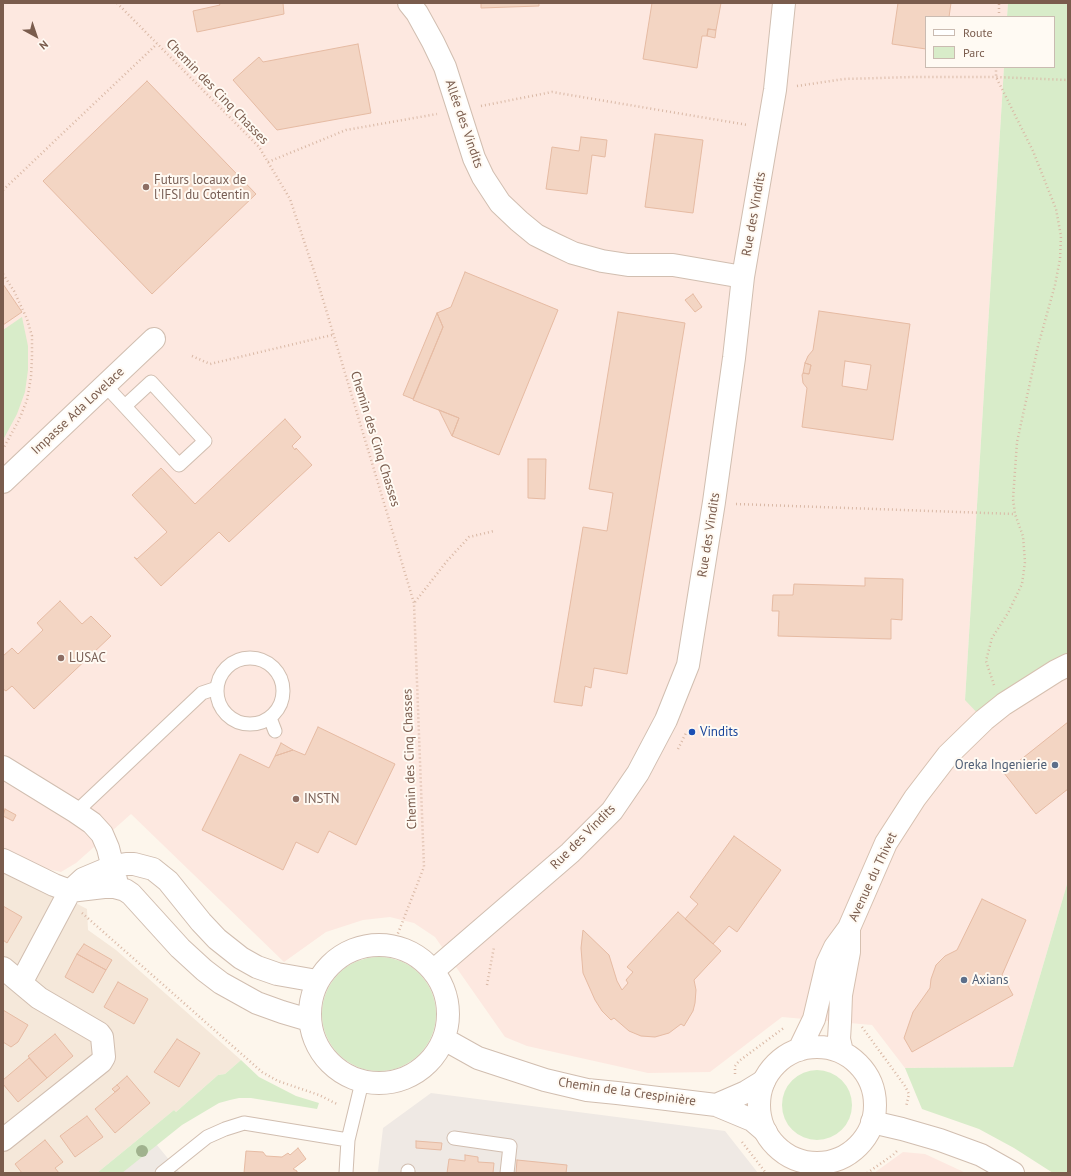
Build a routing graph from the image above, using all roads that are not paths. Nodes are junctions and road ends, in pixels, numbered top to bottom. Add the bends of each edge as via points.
1 (409, 3) edge
2 (784, 3) edge
3 (743, 277) junction
4 (154, 339) dead end
5 (106, 385) junction
6 (125, 406) junction
7 (3, 482) edge
8 (1068, 665) edge
9 (217, 688) junction
10 (270, 718) junction
11 (275, 731) dead end
12 (3, 767) edge
13 (76, 812) junction
14 (3, 860) edge
15 (114, 866) junction
16 (118, 888) junction
17 (75, 901) junction
18 (850, 928) junction
19 (3, 968) edge
20 (433, 971) junction
21 (317, 981) junction
22 (21, 983) junction
23 (309, 1020) junction
24 (444, 1039) junction
25 (799, 1050) junction
26 (842, 1052) junction
27 (764, 1081) junction
28 (362, 1082) junction
29 (716, 1105) junction
30 (872, 1122) junction
31 (766, 1132) junction
32 (454, 1138) dead end
33 (3, 1140) edge
34 (348, 1140) junction
35 (813, 1168) edge
36 (162, 1173) edge
37 (346, 1173) edge
38 (507, 1173) edge
39 (1013, 1173) edge

1 - 3 street, Allée des Vindits via 430,36 445,67 474,158 483,177 500,203 518,221 536,235 554,244 573,253 602,261 628,265 673,264
2 - 3 street, Rue des Vindits via 775,90
3 - 20 street, Rue des Vindits via 714,502 688,665 666,720 638,772 612,811 541,879
4 - 5 street, Impasse Ada Lovelace
5 - 6 lane
5 - 7 street, Impasse Ada Lovelace
6 - 6 lane via 180,465 205,441 151,382
8 - 18 street, Avenue du Thivet via 1004,704 948,755 915,798 886,843
9 - 10 lane via 222,709 230,717 249,724 260,723
9 - 10 lane via 226,668 234,662 248,658 262,660 271,665 278,672 283,692 277,711
9 - 13 lane via 202,693
10 - 11 lane
12 - 13 street
13 - 15 street via 102,834
14 - 17 street via 54,885
15 - 16 street
15 - 17 street via 83,879
15 - 21 street via 134,864 153,869 176,889 217,939 241,958 277,974
16 - 17 street via 104,887
16 - 23 street via 131,894 180,948 221,983 257,1003
17 - 22 street
18 - 25 street, Avenue du Thivet via 835,947 827,964 814,1019
18 - 26 street, Avenue du Thivet via 849,952 841,995 839,1039
19 - 22 street
20 - 21 street via 409,951 393,946 371,945 350,951 331,964
20 - 24 street via 445,992 449,1016
21 - 23 street via 309,1006
22 - 33 street via 39,998 99,1033 102,1037 104,1057
23 - 28 street via 312,1037 320,1052 332,1066 346,1076
24 - 28 street via 434,1057 420,1071 402,1080 382,1084
24 - 29 street, Chemin de la Crespinière via 478,1058 566,1085
25 - 26 street via 821,1047
25 - 27 street via 778,1062
26 - 30 street via 861,1066 871,1083 875,1103
27 - 29 street
27 - 31 street via 759,1105
28 - 34 lane
29 - 31 street via 752,1120
30 - 35 street via 864,1140 850,1152
30 - 39 street via 940,1140 981,1155
31 - 35 street via 786,1154
32 - 38 lane via 510,1146
34 - 36 lane via 244,1123 207,1137
34 - 37 lane

